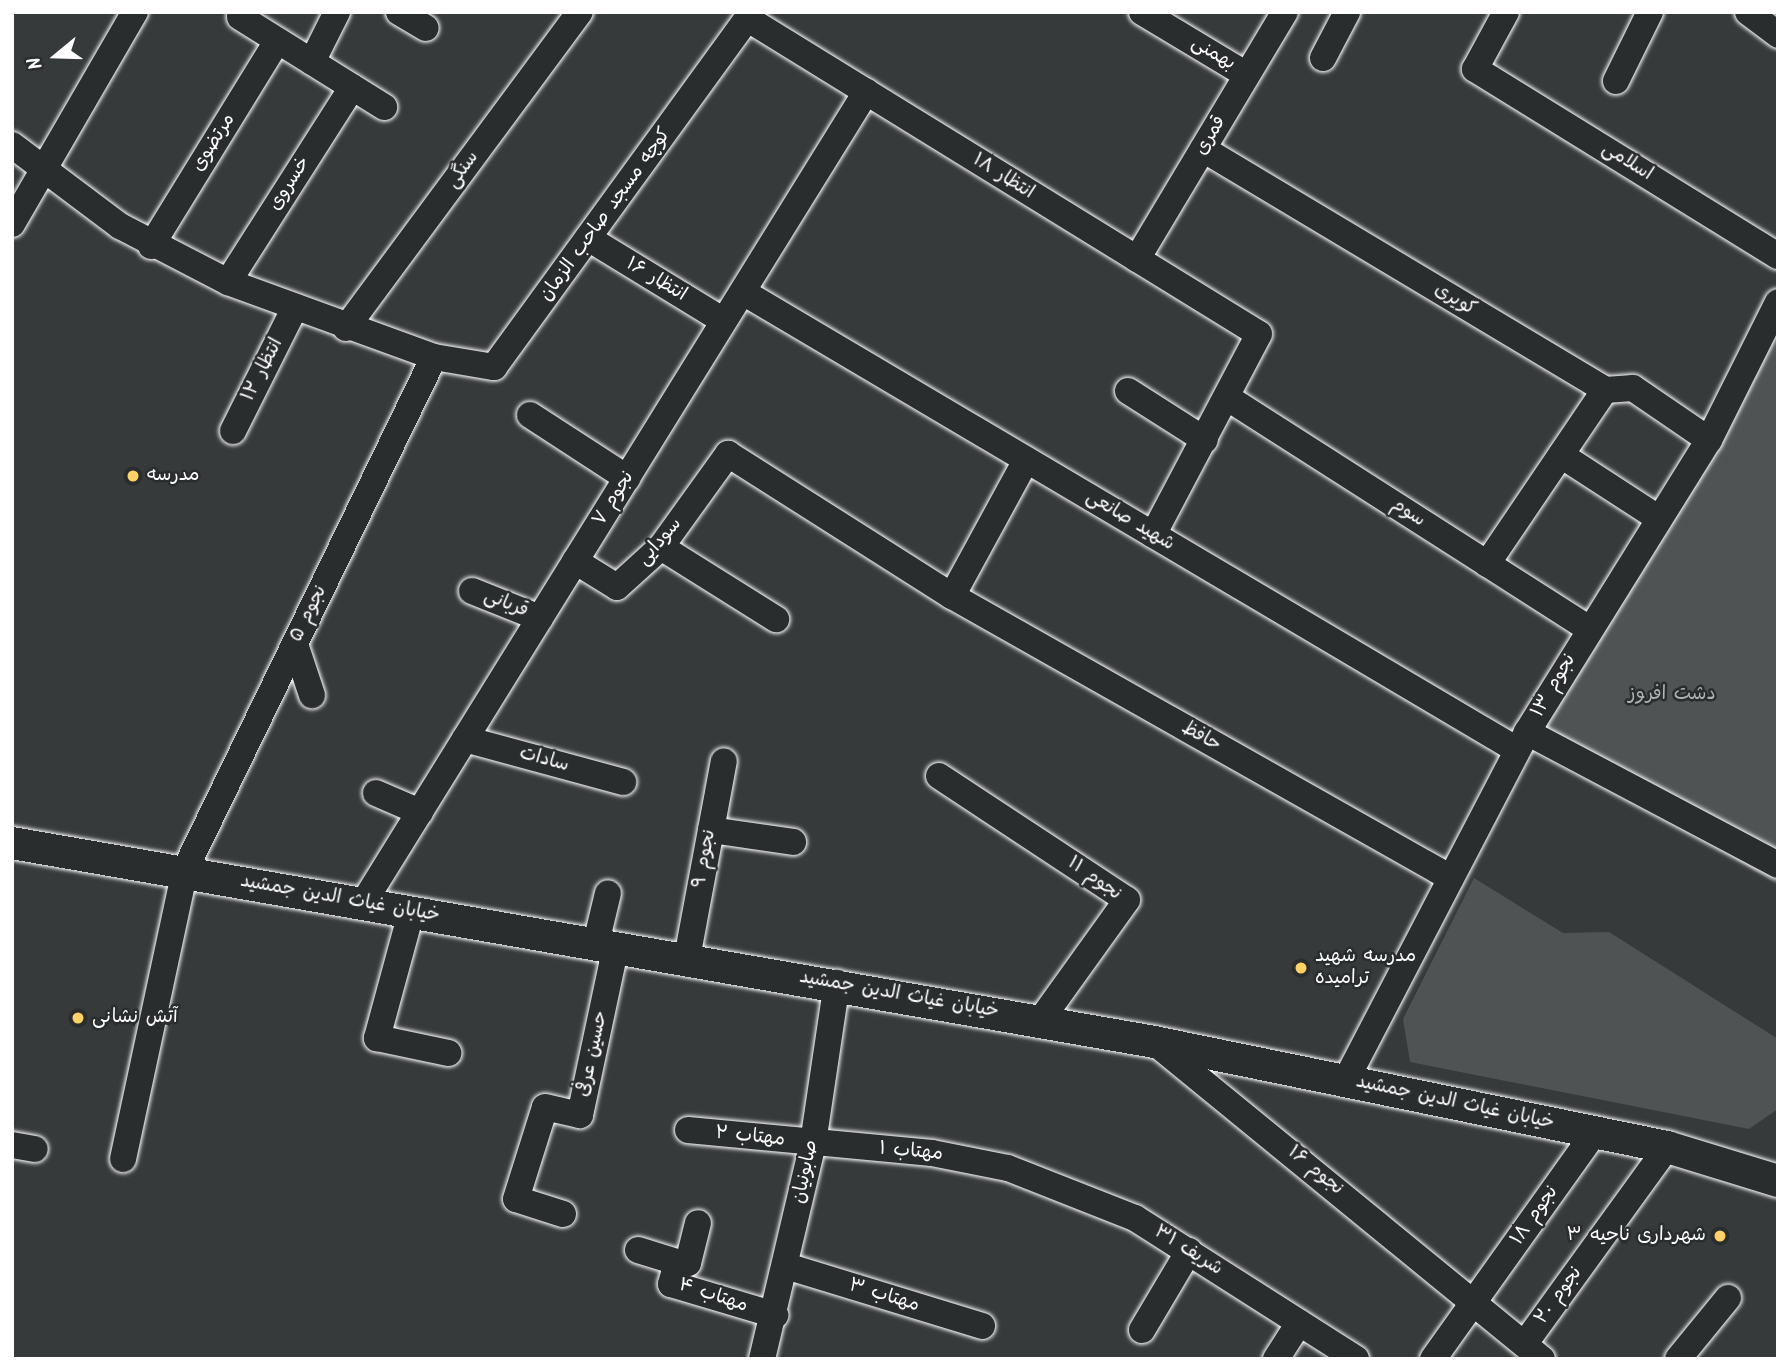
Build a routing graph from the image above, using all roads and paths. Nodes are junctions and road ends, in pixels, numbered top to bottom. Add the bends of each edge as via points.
1 (135, 12) edge
2 (337, 12) edge
3 (399, 12) edge
4 (580, 12) edge
5 (1142, 12) edge
6 (1285, 12) edge
7 (1347, 12) edge
8 (1506, 12) edge
9 (1650, 12) edge
10 (1748, 12) edge
11 (750, 16) edge
12 (240, 17) dead end
13 (426, 28) dead end
14 (1778, 35) edge
15 (277, 41) junction
16 (1322, 58) dead end
17 (312, 62) junction
18 (1247, 75) junction
19 (1616, 81) dead end
20 (352, 87) junction
21 (866, 92) junction
22 (384, 107) dead end
23 (12, 145) edge
24 (1203, 149) junction
25 (42, 170) junction
26 (12, 224) edge
27 (588, 238) junction
28 (151, 246) junction
29 (1778, 256) edge
30 (1137, 259) junction
31 (228, 282) junction
32 (743, 292) junction
33 (1778, 302) edge
34 (294, 309) junction
35 (724, 321) junction
36 (346, 328) junction
37 (433, 357) junction
38 (1605, 390) junction
39 (1128, 391) dead end
40 (1228, 398) junction
41 (530, 415) dead end
42 (233, 431) dead end
43 (1205, 440) junction
44 (1709, 440) junction
45 (728, 454) joint
46 (1561, 455) junction
47 (1026, 460) junction
48 (627, 478) junction
49 (1658, 518) junction
50 (1153, 535) junction
51 (661, 547) junction
52 (575, 561) junction
53 (1487, 564) junction
54 (472, 591) dead end
55 (952, 596) junction
56 (540, 618) junction
57 (776, 619) dead end
58 (1588, 628) junction
59 (295, 644) junction
60 (312, 695) dead end
61 (465, 739) junction
62 (1522, 741) junction
63 (724, 761) dead end
64 (939, 776) dead end
65 (623, 782) dead end
66 (376, 793) dead end
67 (420, 812) junction
68 (711, 830) junction
69 (793, 842) dead end
70 (12, 843) edge
71 (1778, 864) edge
72 (185, 870) junction
73 (1451, 878) junction
74 (608, 893) dead end
75 (362, 905) junction
76 (411, 913) junction
77 (606, 945) junction
78 (687, 958) junction
79 (837, 983) junction
80 (1040, 1021) junction
81 (1154, 1042) junction
82 (448, 1053) dead end
83 (1346, 1080) junction
84 (688, 1130) dead end
85 (1595, 1132) junction
86 (813, 1143) junction
87 (1667, 1147) junction
88 (123, 1159) dead end
89 (1008, 1168) joint
90 (1778, 1181) edge
91 (563, 1213) dead end
92 (698, 1223) dead end
93 (638, 1250) dead end
94 (1189, 1251) junction
95 (677, 1262) junction
96 (786, 1266) junction
97 (1728, 1298) dead end
98 (1476, 1300) junction
99 (775, 1315) junction
100 (1299, 1323) junction
101 (982, 1326) dead end
102 (1142, 1330) dead end
103 (1534, 1351) edge
104 (762, 1359) edge
105 (1276, 1359) edge
106 (1356, 1359) edge
107 (1433, 1359) edge
108 (1678, 1359) edge

1 - 25 street
2 - 17 street
3 - 13 street
4 - 36 street, سنگی
5 - 18 street, بهمنی
6 - 18 street, قمری
7 - 16 street
8 - 29 street, اسلامی via 1475,69
9 - 19 street
10 - 14 street
11 - 21 street, انتظار ۱۸
11 - 27 street, کوچه مسجد صاحب الزمان
12 - 15 street
15 - 17 street
15 - 28 street, مرتضوی
17 - 20 street
18 - 24 street, قمری
20 - 22 street
20 - 31 street, خسروی
21 - 30 street, انتظار ۱۸
21 - 32 street, نجوم ۷
23 - 25 street
24 - 30 street, قمری
24 - 38 street, کویری
25 - 26 street
25 - 28 street
27 - 35 street, انتظار ۱۶
27 - 37 street, کوچه مسجد صاحب الزمان via 494,367
28 - 31 street
30 - 40 street, انتظار ۱۸ via 1259,334
31 - 34 street
32 - 35 street, نجوم ۷
32 - 47 street, شهید صانعی
33 - 44 street, نجوم ۱۳
34 - 36 street
34 - 42 street, انتظار ۱۲
35 - 48 street, نجوم ۷
36 - 37 street
37 - 59 street, نجوم ۵
38 - 44 street, کویری via 1633,388
38 - 46 street
39 - 43 street
40 - 43 street
40 - 53 street, سوم
41 - 48 street
43 - 50 street
44 - 49 street, نجوم ۱۳
45 - 51 street, سودایی
45 - 55 street, حافظ
46 - 49 street
46 - 53 street
47 - 50 street, شهید صانعی
47 - 55 street
48 - 52 street, نجوم ۷
49 - 58 street, نجوم ۱۳
50 - 62 street, شهید صانعی
51 - 52 street, سودایی via 617,587
51 - 57 street
52 - 56 street, نجوم ۷
53 - 58 street, سوم
54 - 56 street, قربانی
55 - 73 street, حافظ
56 - 61 street, نجوم ۷
58 - 62 street, نجوم ۱۳
59 - 60 street
59 - 72 street, نجوم ۵
61 - 65 street, سادات
61 - 67 street, نجوم ۷
62 - 71 street, شهید صانعی
62 - 73 street, نجوم ۱۳
63 - 68 street, نجوم ۹
64 - 80 street, نجوم ۱۱ via 1127,900
66 - 67 street
67 - 75 street, نجوم ۷
68 - 69 street
68 - 78 street, نجوم ۹
70 - 72 main road, خیابان غیاث الدین جمشید
72 - 75 main road, خیابان غیاث الدین جمشید
72 - 88 street, نجوم ۵
73 - 83 street, نجوم ۱۳
74 - 77 street
75 - 76 main road, خیابان غیاث الدین جمشید
76 - 77 main road, خیابان غیاث الدین جمشید
76 - 82 street via 377,1038
77 - 78 main road, خیابان غیاث الدین جمشید
77 - 91 street, حسین عرفی via 580,1115 545,1107 516,1199
78 - 79 main road, خیابان غیاث الدین جمشید
79 - 80 main road, خیابان غیاث الدین جمشید
79 - 86 street, صابونیان
80 - 81 main road, خیابان غیاث الدین جمشید
81 - 83 main road, خیابان غیاث الدین جمشید
81 - 98 street, نجوم ۱۶
83 - 85 main road, خیابان غیاث الدین جمشید
84 - 86 street, مهتاب ۲
85 - 87 main road, خیابان غیاث الدین جمشید
85 - 98 street, نجوم ۱۸
86 - 89 street, مهتاب ۱ via 932,1153
86 - 96 street, صابونیان
87 - 90 main road, خیابان غیاث الدین جمشید
87 - 103 street, نجوم ۲۰
89 - 94 street, شریف ۳۱ via 1135,1218
92 - 95 street via 688,1263
93 - 95 street, مهتاب ۴
94 - 100 street, شریف ۳۱
94 - 102 street
95 - 99 street, مهتاب ۴ via 671,1284
96 - 99 street, صابونیان
96 - 101 street, مهتاب ۳
97 - 108 street
98 - 103 street, نجوم ۱۶
98 - 107 street, نجوم ۱۸
99 - 104 street, صابونیان
100 - 105 street
100 - 106 street, شریف ۳۱

